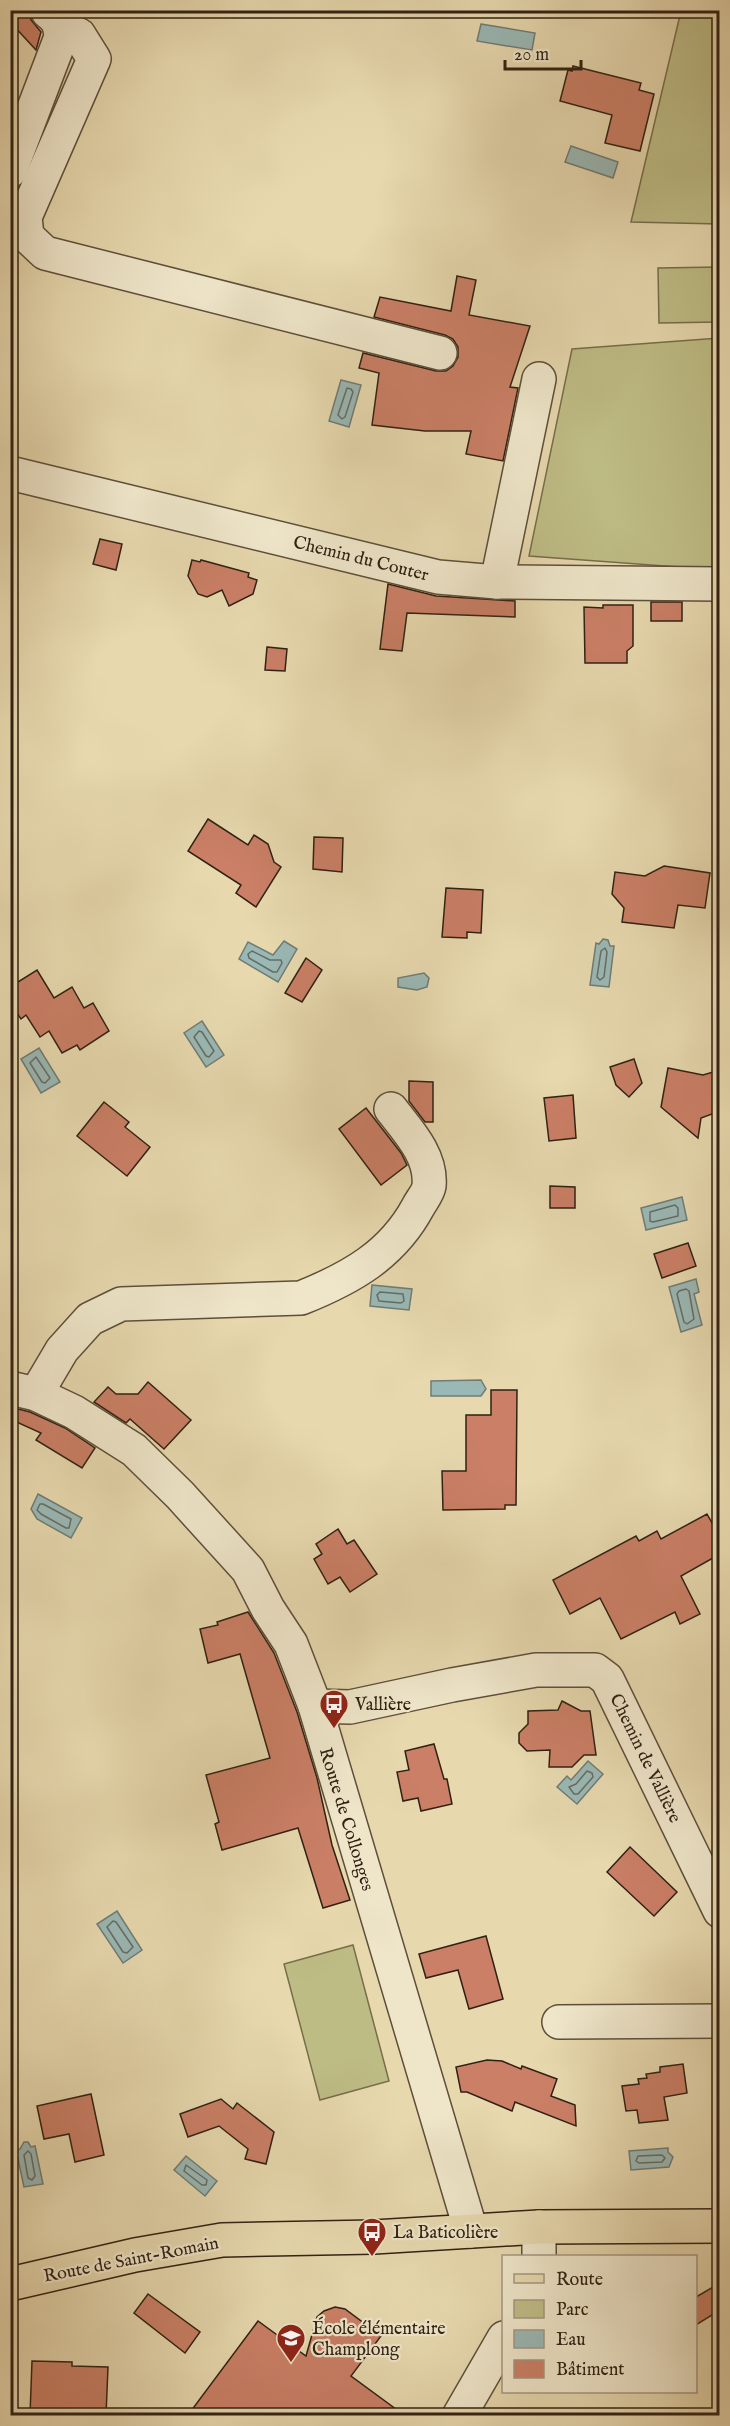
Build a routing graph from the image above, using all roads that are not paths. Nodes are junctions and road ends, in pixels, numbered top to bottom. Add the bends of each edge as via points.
1 (52, 18) edge
2 (10, 171) edge
3 (440, 353) dead end
4 (539, 379) dead end
5 (10, 472) edge
6 (497, 582) junction
7 (720, 584) edge
8 (391, 1110) dead end
9 (23, 1391) edge
10 (315, 1706) junction
11 (720, 1911) edge
12 (720, 2021) edge
13 (559, 2022) dead end
14 (720, 2226) edge
15 (471, 2231) junction
16 (539, 2242) edge
17 (10, 2284) edge
18 (502, 2341) edge
19 (459, 2415) edge

1 - 2 street via 61,37
1 - 3 street via 80,36 94,59 25,217 27,236 45,253
4 - 6 street
5 - 6 street, Chemin du Couter via 438,577
6 - 7 street, Chemin du Couter
8 - 9 street via 418,1144 426,1163 429,1187 410,1222 380,1256 301,1298 121,1304 90,1319
9 - 10 street, Route de Collonges via 74,1412 134,1450 180,1495 248,1570 267,1609 291,1644
10 - 11 street, Chemin de Vallière via 350,1707 536,1670 595,1670 607,1679
10 - 15 street, Route de Collonges
12 - 13 street
14 - 16 main road, Route de Saint-Romain
15 - 16 main road, Route de Saint-Romain
15 - 17 main road, Route de Saint-Romain via 222,2240
18 - 19 street

